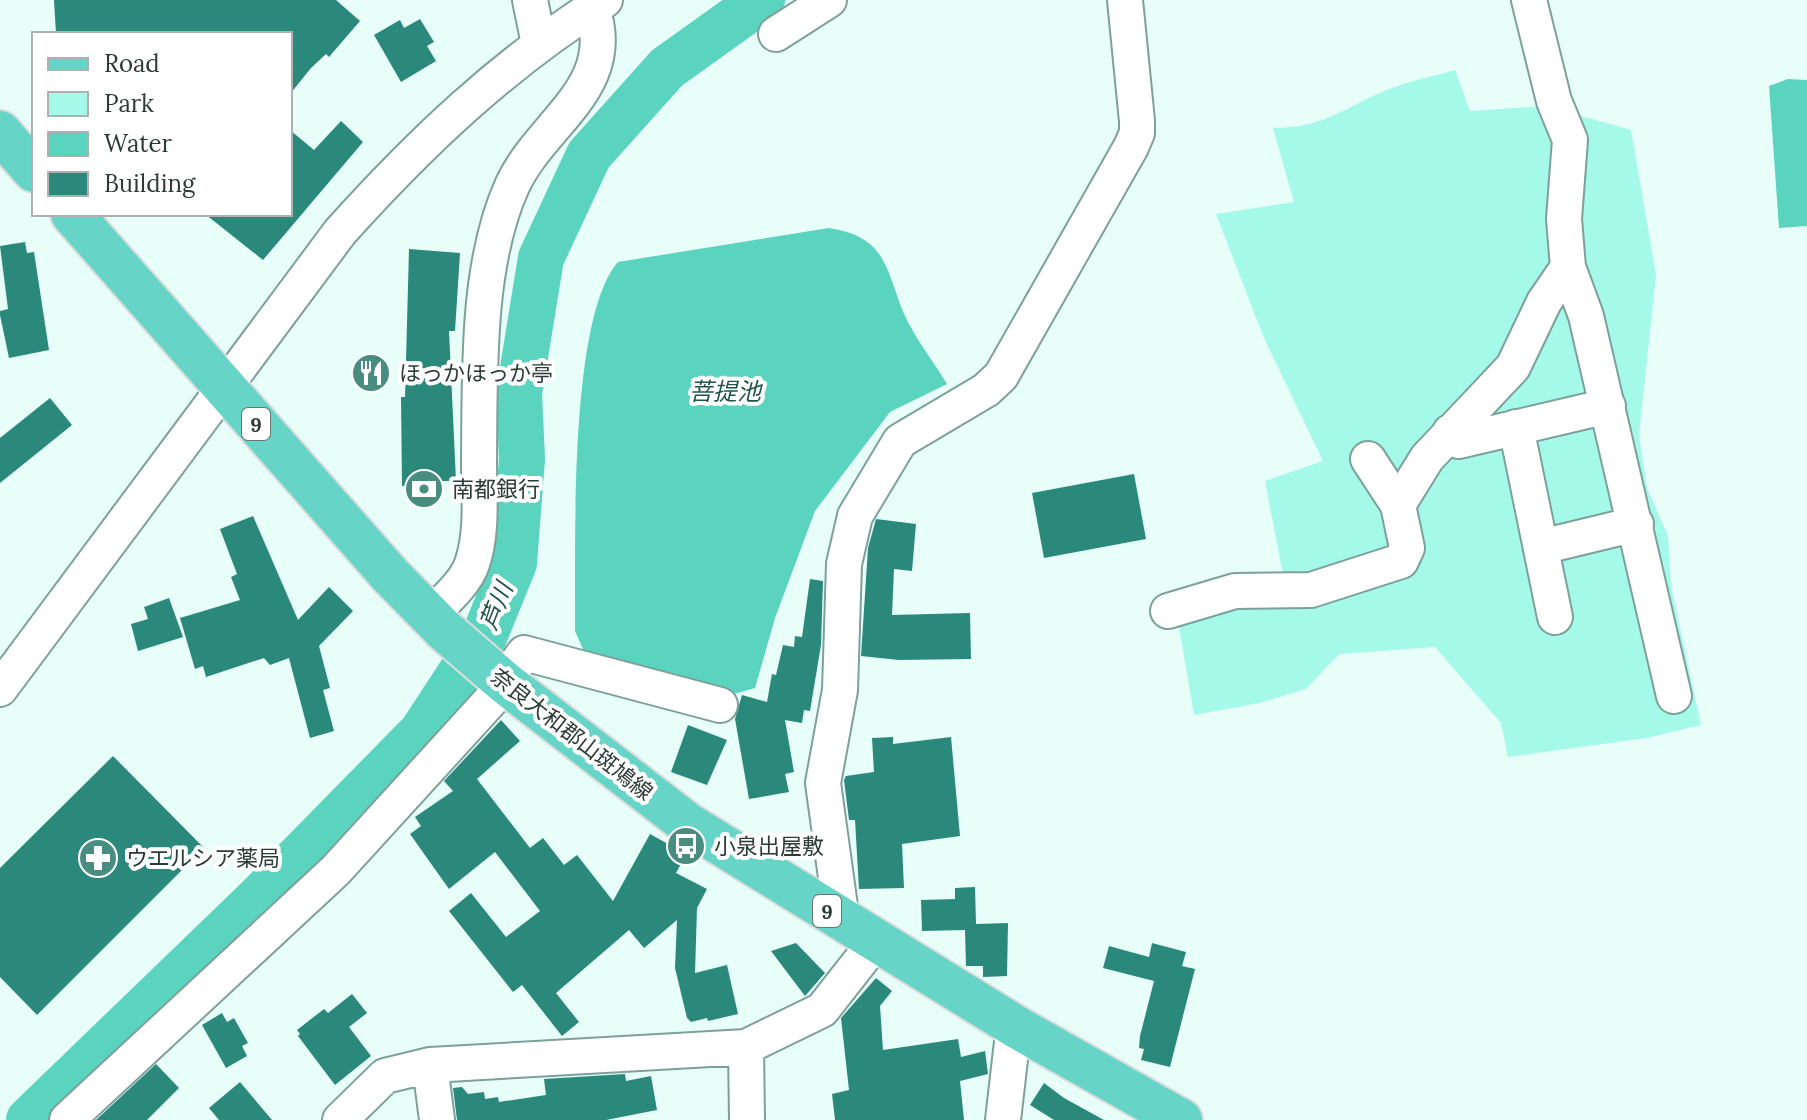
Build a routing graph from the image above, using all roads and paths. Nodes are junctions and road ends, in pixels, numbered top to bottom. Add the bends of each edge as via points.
1 (530, 0) edge
2 (829, 0) edge
3 (1125, 0) edge
4 (1529, 0) edge
5 (598, 4) edge
6 (776, 34) dead end
7 (539, 44) junction
8 (0, 132) edge
9 (32, 169) edge
10 (74, 216) edge
11 (1568, 267) junction
12 (225, 388) junction
13 (1608, 406) junction
14 (1516, 427) junction
15 (1450, 432) junction
16 (1368, 459) dead end
17 (1398, 505) junction
18 (1636, 524) junction
19 (1541, 547) junction
20 (1168, 611) dead end
21 (1555, 617) dead end
22 (437, 623) junction
23 (498, 677) junction
24 (0, 689) edge
25 (1674, 696) dead end
26 (720, 705) dead end
27 (859, 931) junction
28 (1018, 1028) junction
29 (746, 1047) junction
30 (430, 1065) junction
31 (67, 1120) edge
32 (340, 1120) edge
33 (437, 1120) edge
34 (747, 1120) edge
35 (1003, 1120) edge
36 (1181, 1120) edge

1 - 7 street
2 - 6 street
3 - 27 street via 1137,121 1131,147 1001,376 900,441 855,516 844,564 840,690 823,783
4 - 11 street via 1540,53 1570,140 1564,219
5 - 7 street
5 - 22 street via 600,51 590,76 576,102 525,163 501,216 483,335 478,531 471,565
7 - 12 street via 444,122 393,173 340,232
8 - 9 main road
10 - 12 main road, 奈良大和郡山斑鳩線 / 9
11 - 13 street
11 - 15 street via 1544,302 1513,367
12 - 22 main road, 奈良大和郡山斑鳩線 / 9
12 - 24 street
13 - 14 street
13 - 18 street
14 - 15 street via 1459,441
14 - 19 street
15 - 17 street
16 - 17 street
17 - 20 street via 1407,548 1401,561 1311,590 1235,591
18 - 19 street
18 - 25 street
19 - 21 street
22 - 23 main road, 奈良大和郡山斑鳩線 / 9
23 - 26 street via 524,653
23 - 27 main road, 奈良大和郡山斑鳩線 / 9 via 688,824
23 - 31 street via 336,870
27 - 28 main road, 奈良大和郡山斑鳩線 / 9
27 - 29 street via 822,1010
28 - 35 street
28 - 36 main road, 奈良大和郡山斑鳩線 / 9
29 - 30 street
29 - 34 street
30 - 32 street via 385,1076
30 - 33 street

